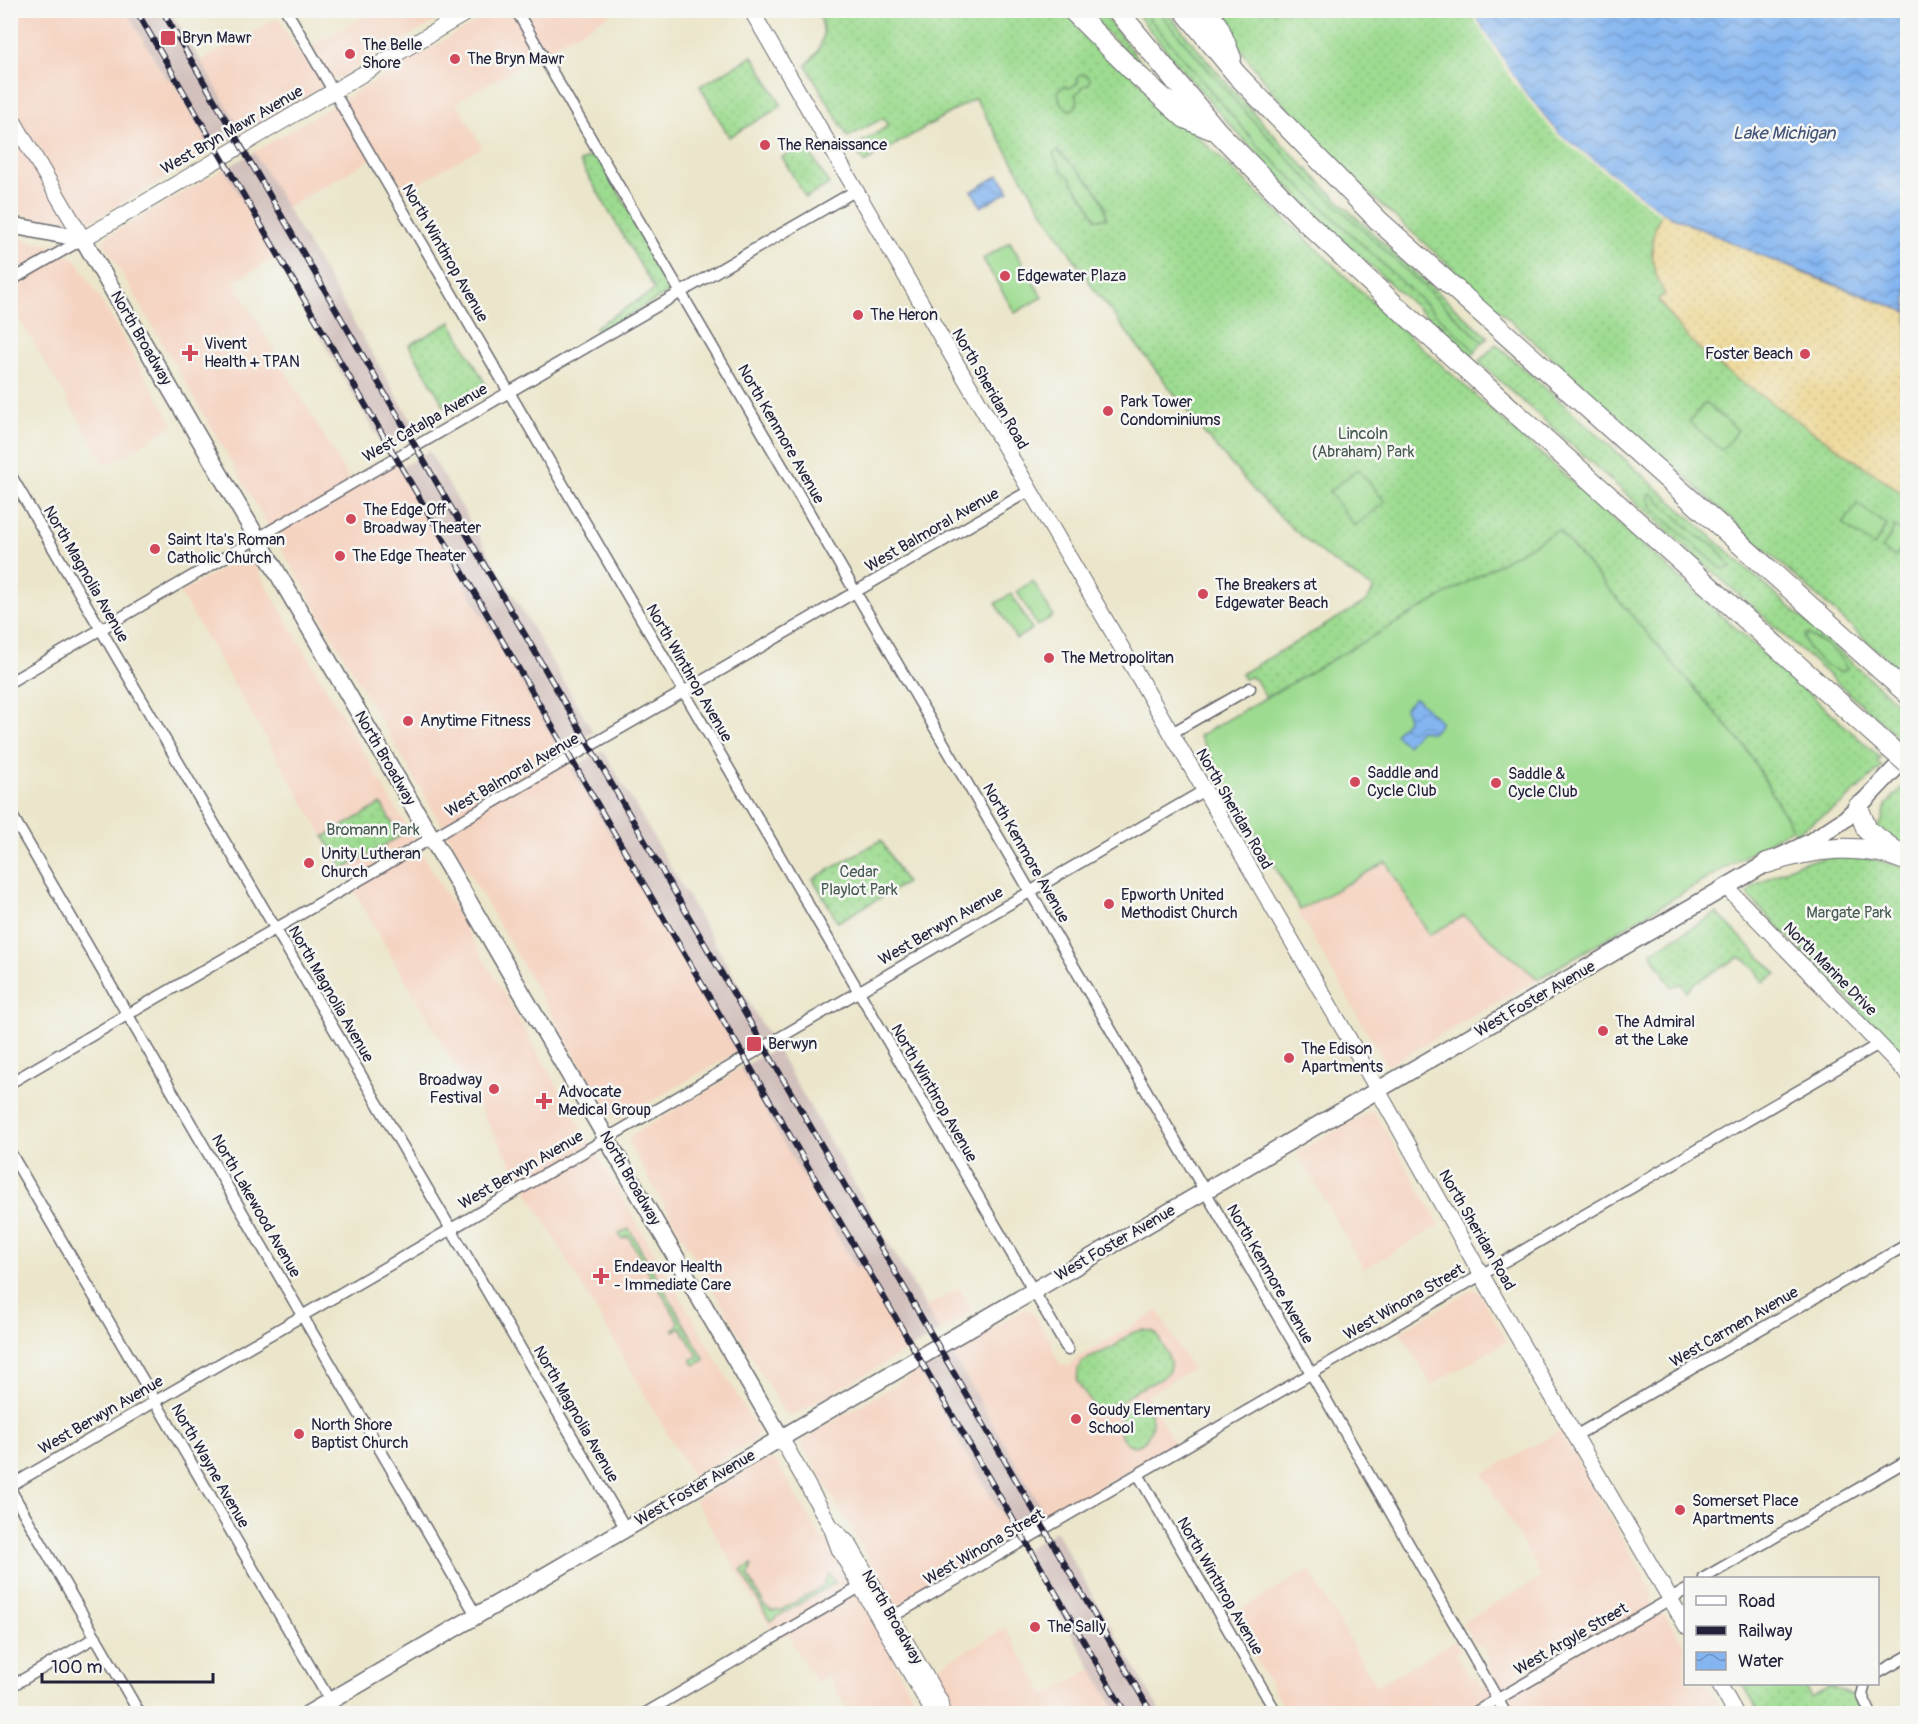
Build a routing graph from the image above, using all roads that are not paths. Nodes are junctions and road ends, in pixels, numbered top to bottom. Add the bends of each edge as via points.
1 (286, 10) edge
2 (471, 10) edge
3 (516, 10) edge
4 (751, 10) edge
5 (1072, 10) edge
6 (1117, 10) edge
7 (1184, 10) edge
8 (1207, 10) edge
9 (1237, 75) junction
10 (334, 92) junction
11 (10, 115) edge
12 (1217, 131) junction
13 (855, 191) junction
14 (10, 225) edge
15 (83, 239) junction
16 (10, 281) edge
17 (681, 292) junction
18 (508, 392) junction
19 (10, 474) edge
20 (1029, 491) junction
21 (258, 538) junction
22 (856, 592) junction
23 (102, 629) junction
24 (10, 682) edge
25 (1250, 688) dead end
26 (683, 692) junction
27 (1908, 694) edge
28 (1170, 734) junction
29 (1899, 752) edge
30 (1908, 764) edge
31 (1203, 791) junction
32 (1858, 807) junction
33 (10, 813) edge
34 (432, 838) junction
35 (1908, 860) edge
36 (1767, 864) junction
37 (1727, 888) junction
38 (1031, 891) junction
39 (275, 929) junction
40 (858, 992) junction
41 (128, 1015) junction
42 (1879, 1044) junction
43 (1908, 1074) edge
44 (10, 1083) edge
45 (1378, 1090) junction
46 (607, 1138) junction
47 (10, 1152) edge
48 (1204, 1191) junction
49 (450, 1229) junction
50 (1908, 1244) edge
51 (1481, 1274) junction
52 (1032, 1292) junction
53 (302, 1315) junction
54 (1068, 1350) dead end
55 (1311, 1374) junction
56 (155, 1401) junction
57 (1575, 1436) junction
58 (781, 1438) junction
59 (1908, 1460) edge
60 (1138, 1474) junction
61 (10, 1487) edge
62 (831, 1527) junction
63 (626, 1528) junction
64 (1706, 1577) edge
65 (860, 1587) junction
66 (1684, 1591) edge
67 (1670, 1599) junction
68 (477, 1615) junction
69 (887, 1620) junction
70 (1684, 1623) edge
71 (96, 1637) junction
72 (1908, 1656) edge
73 (1879, 1672) edge
74 (1720, 1685) edge
75 (1864, 1685) edge
76 (10, 1687) edge
77 (1497, 1699) junction
78 (330, 1701) junction
79 (140, 1713) edge
80 (308, 1713) edge
81 (644, 1713) edge
82 (940, 1713) edge
83 (1277, 1713) edge
84 (1472, 1713) edge
85 (1506, 1713) edge
86 (1736, 1713) edge
87 (1871, 1713) edge

1 - 10 street, North Winthrop Avenue
2 - 10 main road, West Bryn Mawr Avenue
3 - 17 street, North Kenmore Avenue
4 - 13 main road, North Sheridan Road
5 - 12 highway via 1185,118
6 - 12 highway
7 - 9 highway
8 - 9 highway via 1219,28
9 - 27 highway via 1379,221
10 - 15 main road, West Bryn Mawr Avenue
10 - 18 street, North Winthrop Avenue
11 - 15 main road, North Broadway
12 - 29 highway via 1396,306
13 - 17 street, West Catalpa Avenue
13 - 20 main road, North Sheridan Road
14 - 15 main road
15 - 16 street, West Bryn Mawr Avenue
15 - 21 main road, North Broadway
17 - 18 street, West Catalpa Avenue
17 - 22 street, North Kenmore Avenue
18 - 21 street, West Catalpa Avenue
18 - 26 street, North Winthrop Avenue
19 - 23 street, North Magnolia Avenue
20 - 22 street, West Balmoral Avenue
20 - 28 main road, North Sheridan Road
21 - 23 street, West Catalpa Avenue
21 - 34 main road, North Broadway
22 - 26 street, West Balmoral Avenue
22 - 38 street, North Kenmore Avenue
23 - 24 street, West Catalpa Avenue
23 - 39 street, North Magnolia Avenue
25 - 28 street
26 - 34 street, West Balmoral Avenue
26 - 40 street, North Winthrop Avenue
28 - 31 main road, North Sheridan Road
29 - 30 highway, bridge
29 - 32 main road, West Foster Avenue
31 - 38 street, West Berwyn Avenue
31 - 45 main road, North Sheridan Road
32 - 35 highway via 1869,832
32 - 36 main road, West Foster Avenue via 1841,822
33 - 41 street, North Lakewood Avenue
34 - 39 street, West Balmoral Avenue
34 - 46 main road, North Broadway
35 - 36 highway via 1881,852 1840,849 1798,853
36 - 37 main road, West Foster Avenue
37 - 42 main road, North Marine Drive
37 - 45 main road, West Foster Avenue
38 - 40 street, West Berwyn Avenue
38 - 48 street, North Kenmore Avenue
39 - 41 street, West Balmoral Avenue
39 - 49 street, North Magnolia Avenue
40 - 46 street, West Berwyn Avenue
40 - 52 street, North Winthrop Avenue
41 - 44 street, West Balmoral Avenue
41 - 53 street, North Lakewood Avenue
42 - 43 main road, North Marine Drive
42 - 51 street, West Winona Street
45 - 48 main road, West Foster Avenue
45 - 51 main road, North Sheridan Road
46 - 49 street, West Berwyn Avenue
46 - 58 main road, North Broadway
47 - 56 street, North Wayne Avenue
48 - 52 main road, West Foster Avenue
48 - 55 street, North Kenmore Avenue
49 - 53 street, West Berwyn Avenue
49 - 63 street, North Magnolia Avenue
50 - 57 street, West Carmen Avenue
51 - 55 street, West Winona Street
51 - 57 main road, North Sheridan Road
52 - 54 street, North Winthrop Avenue
52 - 58 main road, West Foster Avenue
53 - 56 street, West Berwyn Avenue
53 - 68 street, North Lakewood Avenue
55 - 60 street, West Winona Street
55 - 77 street, North Kenmore Avenue
56 - 61 street, West Berwyn Avenue
56 - 78 street, North Wayne Avenue
57 - 67 main road, North Sheridan Road
58 - 62 main road, North Broadway
58 - 63 main road, West Foster Avenue
59 - 64 street
60 - 69 street, West Winona Street
60 - 83 street, North Winthrop Avenue
61 - 71 street
62 - 65 main road, North Broadway
62 - 69 main road, North Broadway via 849,1544
63 - 68 main road, West Foster Avenue
65 - 69 main road, North Broadway
65 - 81 street
66 - 67 street, West Argyle Street
67 - 70 main road, North Sheridan Road
67 - 77 street, West Argyle Street
68 - 78 main road, West Foster Avenue
69 - 82 main road, North Broadway via 930,1707
71 - 76 street
71 - 79 street
72 - 73 street
74 - 86 main road
75 - 87 street via 1862,1695
77 - 84 street, West Argyle Street
77 - 85 street, North Kenmore Avenue
78 - 80 main road, West Foster Avenue

